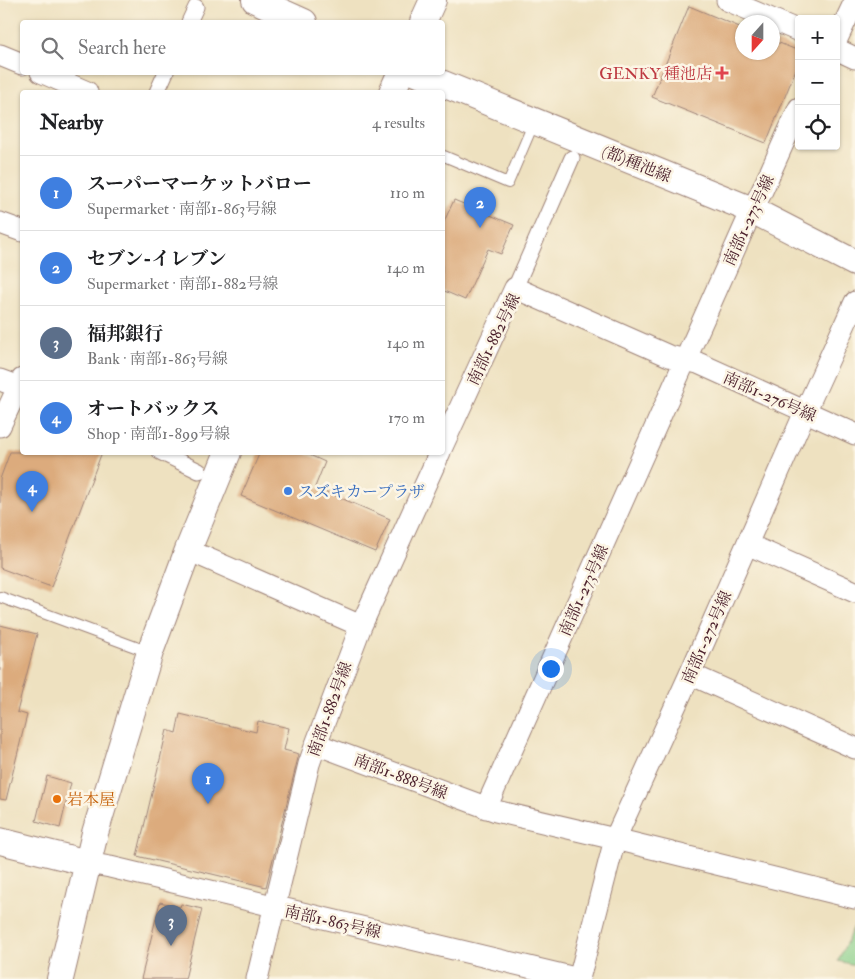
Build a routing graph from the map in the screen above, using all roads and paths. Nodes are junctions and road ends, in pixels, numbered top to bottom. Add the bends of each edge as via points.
1 (255, 0) edge
2 (433, 0) edge
3 (727, 0) edge
4 (855, 1) edge
5 (196, 7) dead end
6 (190, 20) edge
7 (300, 20) edge
8 (424, 20) edge
9 (795, 30) edge
10 (840, 33) edge
11 (840, 51) edge
12 (0, 55) edge
13 (855, 58) edge
14 (20, 63) edge
15 (48, 75) edge
16 (165, 75) edge
17 (400, 75) edge
18 (421, 75) edge
19 (83, 90) edge
20 (158, 90) edge
21 (393, 90) edge
22 (795, 117) edge
23 (534, 121) junction
24 (445, 156) edge
25 (572, 158) dead end
26 (752, 210) junction
27 (0, 223) edge
28 (20, 230) edge
29 (855, 263) edge
30 (515, 288) junction
31 (855, 302) edge
32 (685, 360) junction
33 (16, 384) edge
34 (805, 412) junction
35 (0, 426) edge
36 (855, 434) edge
37 (445, 440) edge
38 (166, 455) edge
39 (227, 455) edge
40 (439, 455) edge
41 (199, 471) dead end
42 (747, 544) junction
43 (188, 550) junction
44 (855, 592) edge
45 (0, 597) edge
46 (361, 626) junction
47 (150, 652) junction
48 (690, 674) junction
49 (316, 744) junction
50 (855, 748) edge
51 (486, 808) junction
52 (615, 839) junction
53 (0, 841) edge
54 (88, 863) junction
55 (855, 898) edge
56 (274, 907) junction
57 (60, 979) edge
58 (256, 979) edge
59 (579, 979) edge

1 - 7 street
2 - 8 street
3 - 9 street
4 - 10 street
5 - 6 street
11 - 13 street
12 - 14 street
15 - 19 street
16 - 20 street
17 - 21 street
18 - 23 street, (都)種池線
22 - 26 street, 南部1-273号線
23 - 24 lane via 508,183
23 - 26 street, (都)種池線
25 - 30 street
26 - 29 street, (都)種池線
26 - 32 street, 南部1-273号線
27 - 28 street
30 - 32 street, 南部1-882号線 via 669,356
30 - 37 street, 南部1-882号線
31 - 34 street, 南部1-272号線
32 - 34 street, 南部1-276号線
32 - 51 street, 南部1-273号線
33 - 35 street
34 - 36 street, 南部1-276号線
34 - 42 street, 南部1-272号線
38 - 41 street
39 - 43 street
40 - 46 street, 南部1-882号線
42 - 44 street
42 - 48 street, 南部1-272号線
43 - 46 street
43 - 47 street
45 - 47 lane
46 - 49 street, 南部1-882号線
47 - 54 street
48 - 50 street
48 - 52 street, 南部1-272号線
49 - 51 street, 南部1-888号線
49 - 56 street, 南部1-882号線
51 - 52 street
52 - 55 street
52 - 59 street, 南部1-272号線
53 - 54 street
54 - 56 street, 南部1-863号線
54 - 57 street
56 - 58 street, 南部1-882号線
56 - 59 street, 南部1-863号線

